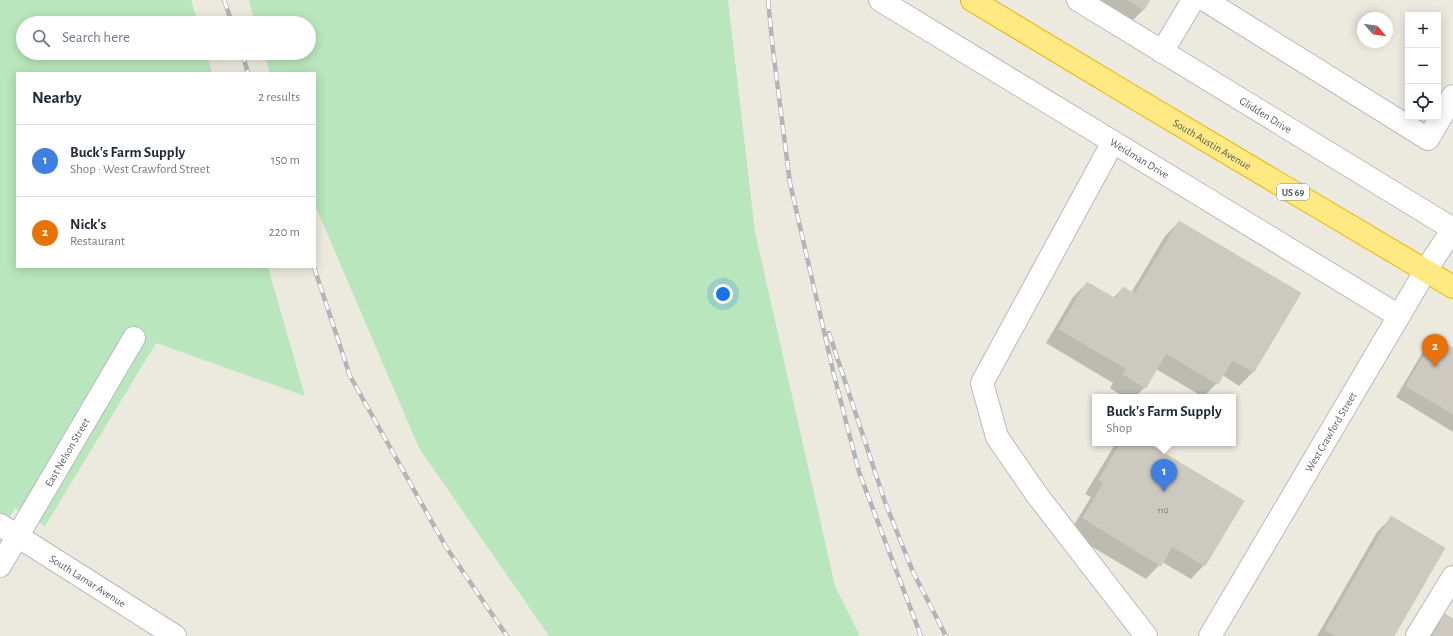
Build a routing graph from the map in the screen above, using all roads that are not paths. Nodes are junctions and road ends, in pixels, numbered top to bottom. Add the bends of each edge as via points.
1 (880, 0) edge
2 (972, 0) edge
3 (1078, 0) edge
4 (1193, 0) edge
5 (1205, 0) edge
6 (1162, 52) junction
7 (1453, 96) edge
8 (1114, 142) junction
9 (1453, 229) edge
10 (1426, 270) junction
11 (1453, 287) edge
12 (1399, 316) junction
13 (134, 338) dead end
14 (0, 525) edge
15 (18, 536) junction
16 (0, 566) edge
17 (1453, 577) edge
18 (175, 636) edge
19 (1146, 636) edge
20 (1210, 636) edge
21 (1417, 636) edge

1 - 8 street, Weidman Drive
2 - 10 highway, South Austin Avenue / US 69
3 - 6 street, Glidden Drive
4 - 6 street
5 - 7 street via 1428,139
6 - 9 street, Glidden Drive
8 - 12 street, Weidman Drive
8 - 19 street via 982,383 997,437 1037,495
9 - 10 street, West Crawford Street
10 - 11 highway, South Austin Avenue / US 69
10 - 12 street, West Crawford Street
12 - 20 street, West Crawford Street
13 - 15 street, East Nelson Street
14 - 15 street, South Lamar Avenue
15 - 16 street, East Nelson Street
15 - 18 street, South Lamar Avenue
17 - 21 street

